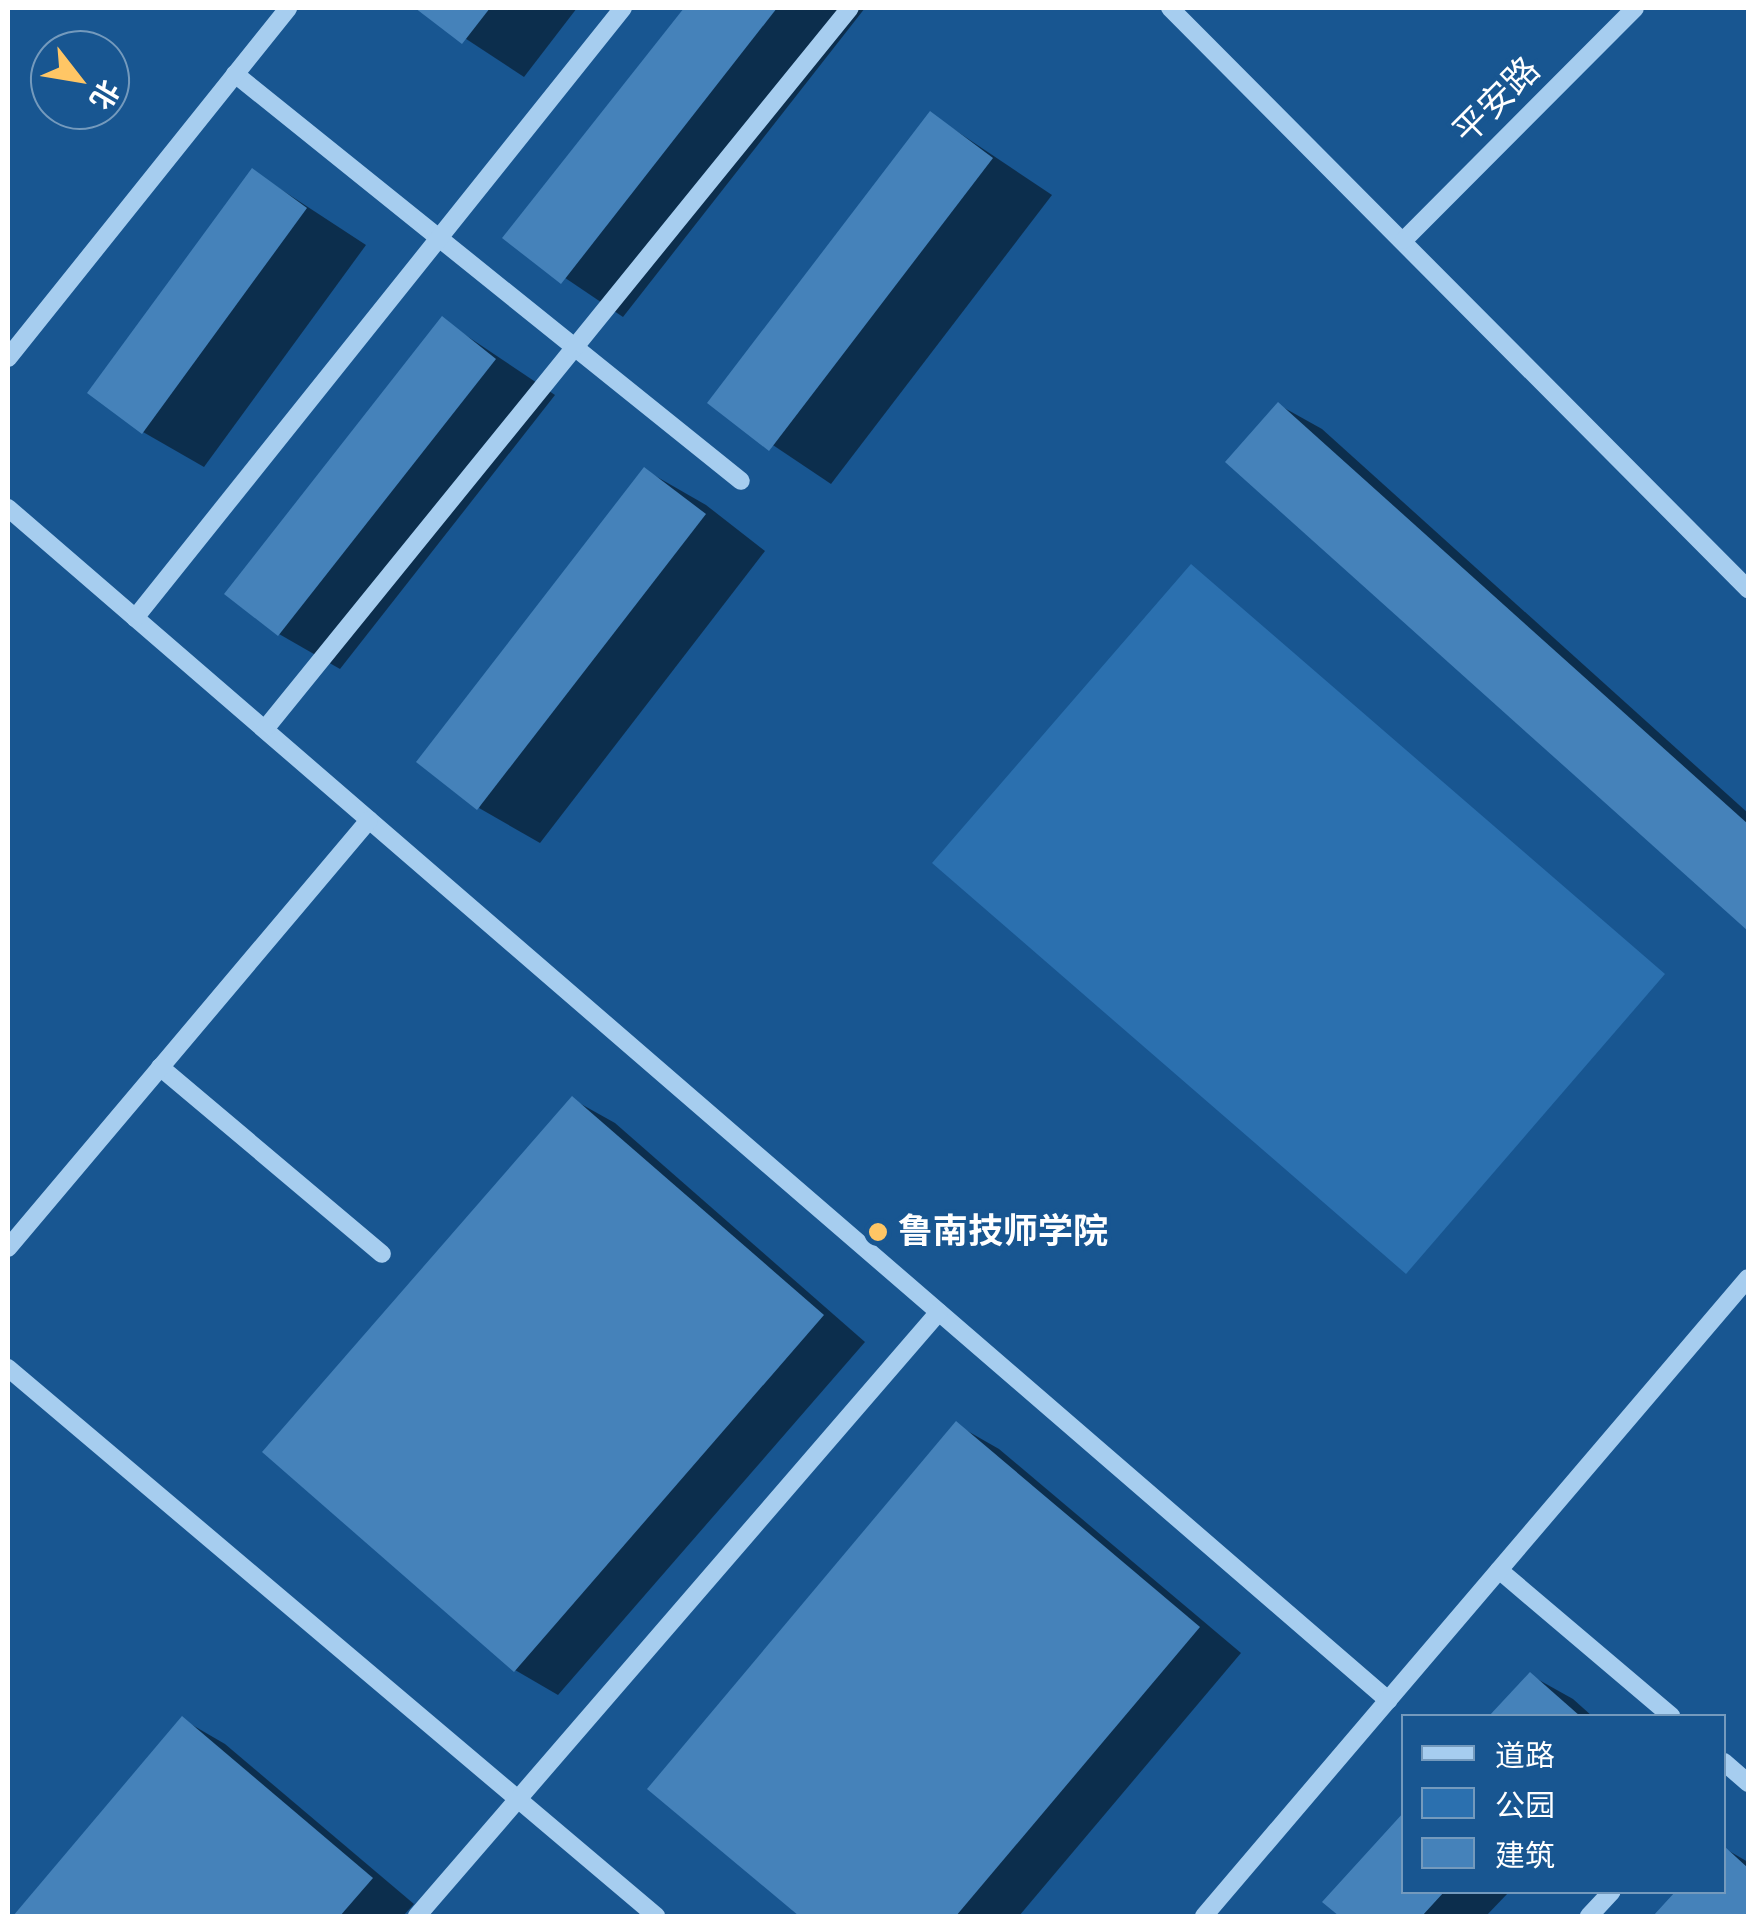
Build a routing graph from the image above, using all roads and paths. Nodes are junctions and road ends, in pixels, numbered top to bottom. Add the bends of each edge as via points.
1 (288, 8) edge
2 (624, 8) edge
3 (850, 8) edge
4 (1170, 8) edge
5 (1636, 8) edge
6 (235, 74) junction
7 (439, 238) junction
8 (1404, 240) junction
9 (574, 347) junction
10 (8, 358) edge
11 (741, 482) dead end
12 (8, 508) edge
13 (1747, 586) edge
14 (135, 618) junction
15 (264, 729) junction
16 (368, 820) junction
17 (160, 1067) junction
18 (8, 1248) edge
19 (382, 1254) dead end
20 (1748, 1278) edge
21 (939, 1312) junction
22 (8, 1368) edge
23 (1499, 1570) junction
24 (1388, 1700) junction
25 (1669, 1714) edge
26 (1726, 1764) edge
27 (1748, 1783) edge
28 (517, 1799) junction
29 (1609, 1894) edge
30 (417, 1916) edge
31 (656, 1916) edge
32 (1204, 1916) edge
33 (1590, 1916) edge

1 - 6 street
2 - 7 street
3 - 9 street
4 - 8 street
5 - 8 street, 平安路
6 - 7 street
6 - 10 street
7 - 9 street
7 - 14 street
8 - 13 street
9 - 11 street
9 - 15 street
12 - 14 street
14 - 15 street
15 - 16 street
16 - 17 street
16 - 21 street
17 - 18 street
17 - 19 street
20 - 23 street
21 - 24 street
21 - 28 street
22 - 28 street
23 - 24 street
23 - 25 street
24 - 32 street
26 - 27 street
28 - 30 street
28 - 31 street
29 - 33 street

